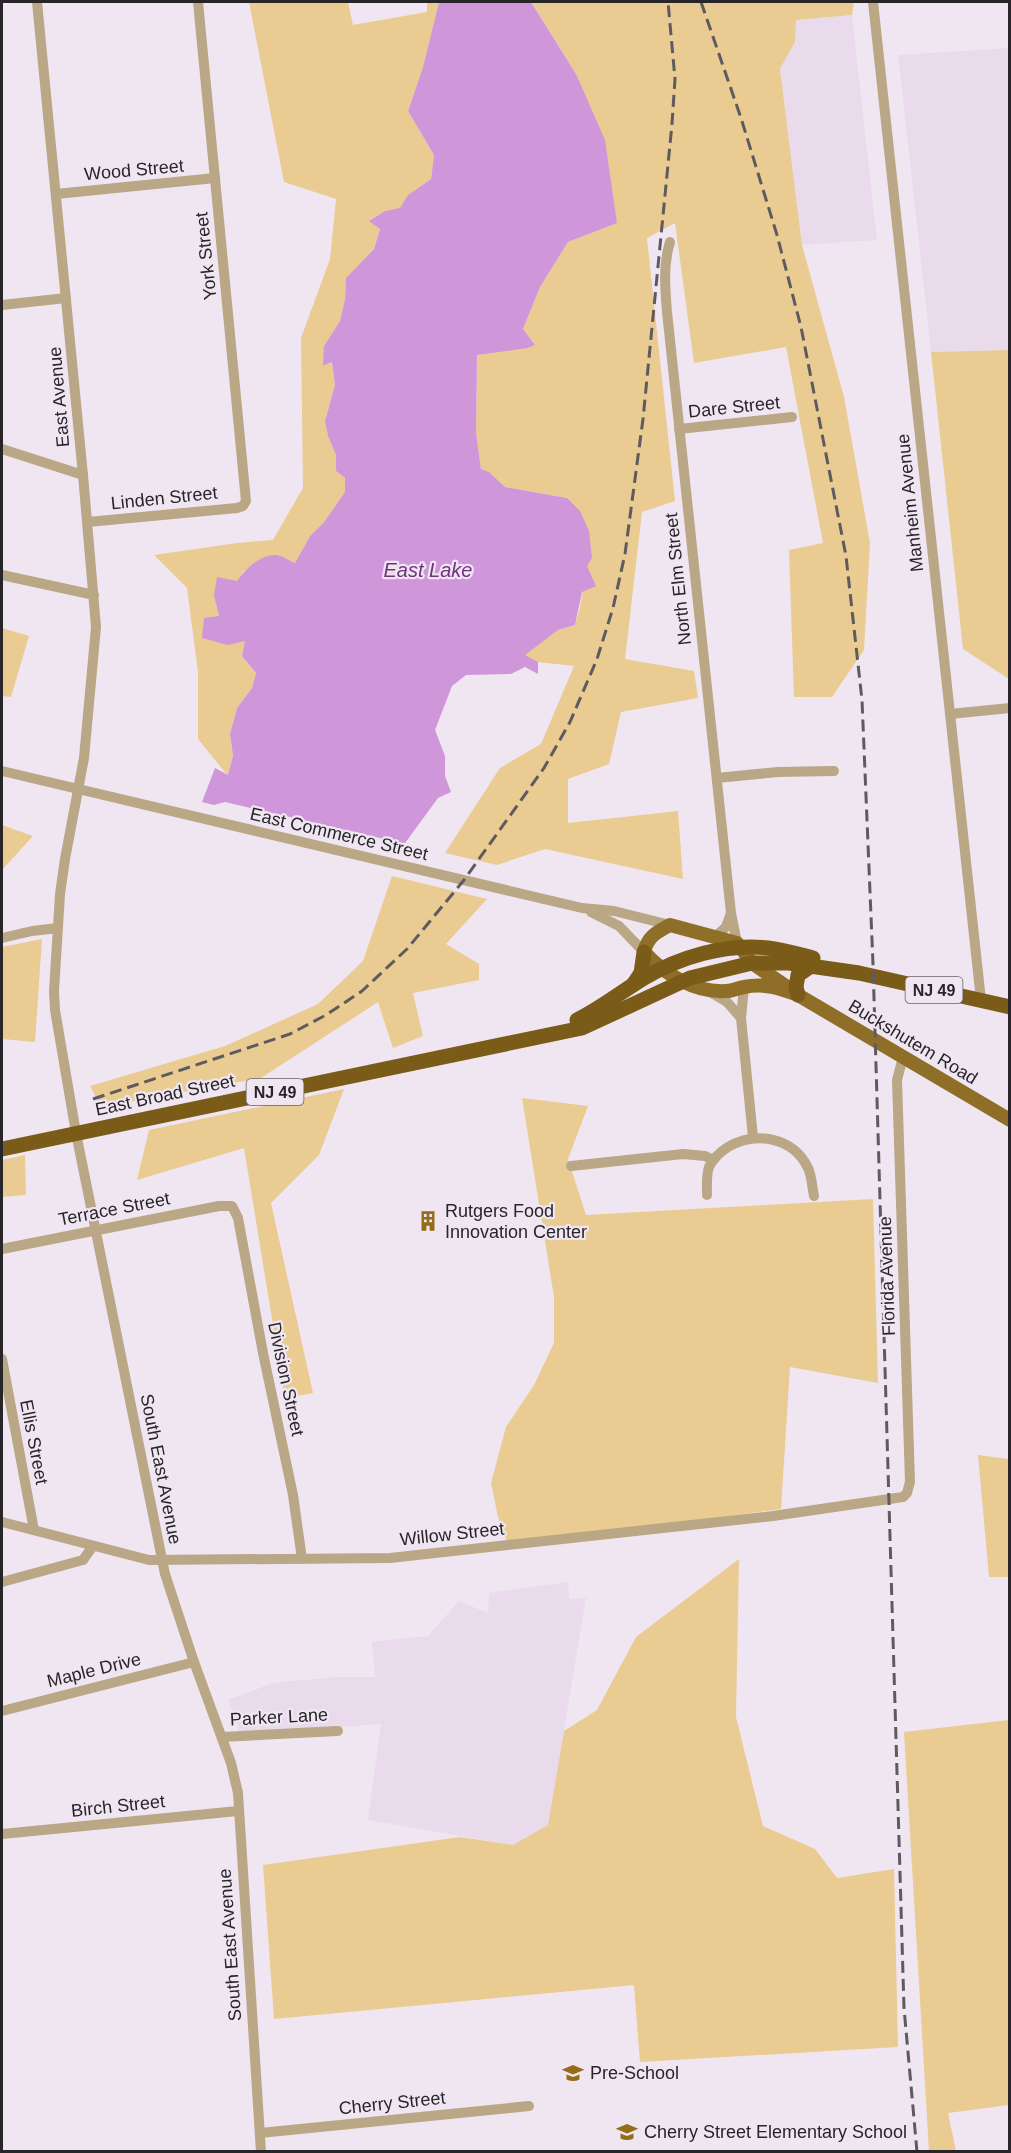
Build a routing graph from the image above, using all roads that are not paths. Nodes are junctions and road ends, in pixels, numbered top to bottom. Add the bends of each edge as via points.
1 (37, 2) edge
2 (198, 2) edge
3 (873, 2) edge
4 (215, 178) junction
5 (56, 194) junction
6 (670, 242) dead end
7 (66, 298) junction
8 (2, 305) edge
9 (792, 417) dead end
10 (679, 429) junction
11 (2, 449) edge
12 (83, 475) junction
13 (243, 506) joint
14 (88, 522) junction
15 (2, 575) edge
16 (94, 595) junction
17 (1010, 708) edge
18 (950, 714) junction
19 (2, 771) edge
20 (834, 771) dead end
21 (717, 778) junction
22 (79, 790) junction
23 (582, 908) junction
24 (731, 913) junction
25 (670, 925) junction
26 (58, 928) junction
27 (716, 936) junction
28 (2, 938) edge
29 (740, 945) junction
30 (644, 952) junction
31 (752, 963) junction
32 (811, 966) junction
33 (661, 969) junction
34 (859, 973) junction
35 (683, 981) junction
36 (698, 987) junction
37 (744, 987) junction
38 (798, 995) junction
39 (627, 996) junction
40 (981, 1000) junction
41 (1010, 1007) edge
42 (741, 1018) junction
43 (903, 1057) junction
44 (1010, 1120) edge
45 (76, 1133) junction
46 (753, 1137) junction
47 (2, 1149) edge
48 (713, 1160) junction
49 (571, 1166) dead end
50 (707, 1195) dead end
51 (814, 1196) dead end
52 (232, 1206) joint
53 (96, 1230) junction
54 (2, 1249) edge
55 (2, 1359) edge
56 (907, 1493) joint
57 (2, 1522) edge
58 (34, 1530) junction
59 (93, 1546) junction
60 (162, 1560) junction
61 (302, 1560) junction
62 (2, 1582) edge
63 (194, 1662) junction
64 (2, 1711) edge
65 (338, 1731) dead end
66 (222, 1737) junction
67 (238, 1811) junction
68 (2, 1834) edge
69 (528, 2106) dead end
70 (260, 2133) junction
71 (261, 2151) edge

1 - 5 street, East Avenue
2 - 4 street, York Street
3 - 18 street, Manheim Avenue
4 - 5 street, Wood Street
4 - 13 street, York Street via 246,493
5 - 7 street, East Avenue
6 - 10 street, North Elm Street via 665,279
7 - 8 street
7 - 12 street, East Avenue
9 - 10 street, Dare Street
10 - 21 street, North Elm Street
11 - 12 street
12 - 14 street, East Avenue
13 - 14 street, Linden Street
14 - 16 street, East Avenue
15 - 16 street
16 - 22 street, East Avenue via 96,627
17 - 18 street
18 - 40 street, Manheim Avenue
19 - 22 street, East Commerce Street
20 - 21 street
21 - 24 street, North Elm Street
22 - 23 street, East Commerce Street
22 - 26 street, South East Avenue via 65,859
23 - 25 street, East Commerce Street via 614,911
23 - 30 street via 619,926
24 - 27 street via 726,927
24 - 29 street, North Elm Street
25 - 27 main road
25 - 30 main road via 652,935
26 - 28 street
26 - 45 street, South East Avenue via 55,1010
27 - 29 main road
29 - 31 main road
29 - 33 highway, East Broad Street / NJ 49
29 - 34 highway, NJ 49 via 788,952
30 - 33 main road
30 - 39 highway via 641,973
31 - 32 highway, NJ 49
31 - 35 highway, East Broad Street / NJ 49
31 - 37 main road
31 - 38 main road
32 - 34 highway, NJ 49
32 - 38 highway via 798,975
33 - 35 main road
33 - 39 highway, East Broad Street / NJ 49
34 - 40 highway, NJ 49
35 - 36 main road
35 - 39 highway, East Broad Street / NJ 49
36 - 37 main road via 722,992
36 - 42 street via 723,998
37 - 38 main road via 769,985
37 - 42 street
38 - 43 main road, Buckshutem Road
39 - 45 highway, East Broad Street / NJ 49 via 582,1028
40 - 41 highway, NJ 49
42 - 46 street
43 - 44 main road, Buckshutem Road
43 - 56 street, Florida Avenue via 897,1080 910,1482
45 - 47 highway, East Broad Street / NJ 49
45 - 53 street, South East Avenue
46 - 48 street via 725,1149
46 - 51 street via 776,1140 793,1150 807,1167
48 - 49 street via 683,1154
48 - 50 street via 707,1177
52 - 53 street, Terrace Street
52 - 61 street, Division Street via 238,1218 293,1496
53 - 54 street, Terrace Street
53 - 60 street, South East Avenue
55 - 58 street, Ellis Street
56 - 61 street, Willow Street via 890,1500 773,1516 390,1558
57 - 58 street, Willow Street
58 - 59 street, Willow Street
59 - 60 street, Willow Street
59 - 62 street via 83,1560
60 - 61 street, Willow Street
60 - 63 street, South East Avenue
63 - 64 street, Maple Drive
63 - 66 street, South East Avenue
65 - 66 street, Parker Lane
66 - 67 street, South East Avenue via 238,1793
67 - 68 street, Birch Street
67 - 70 street, South East Avenue
69 - 70 street, Cherry Street
70 - 71 street, South East Avenue

